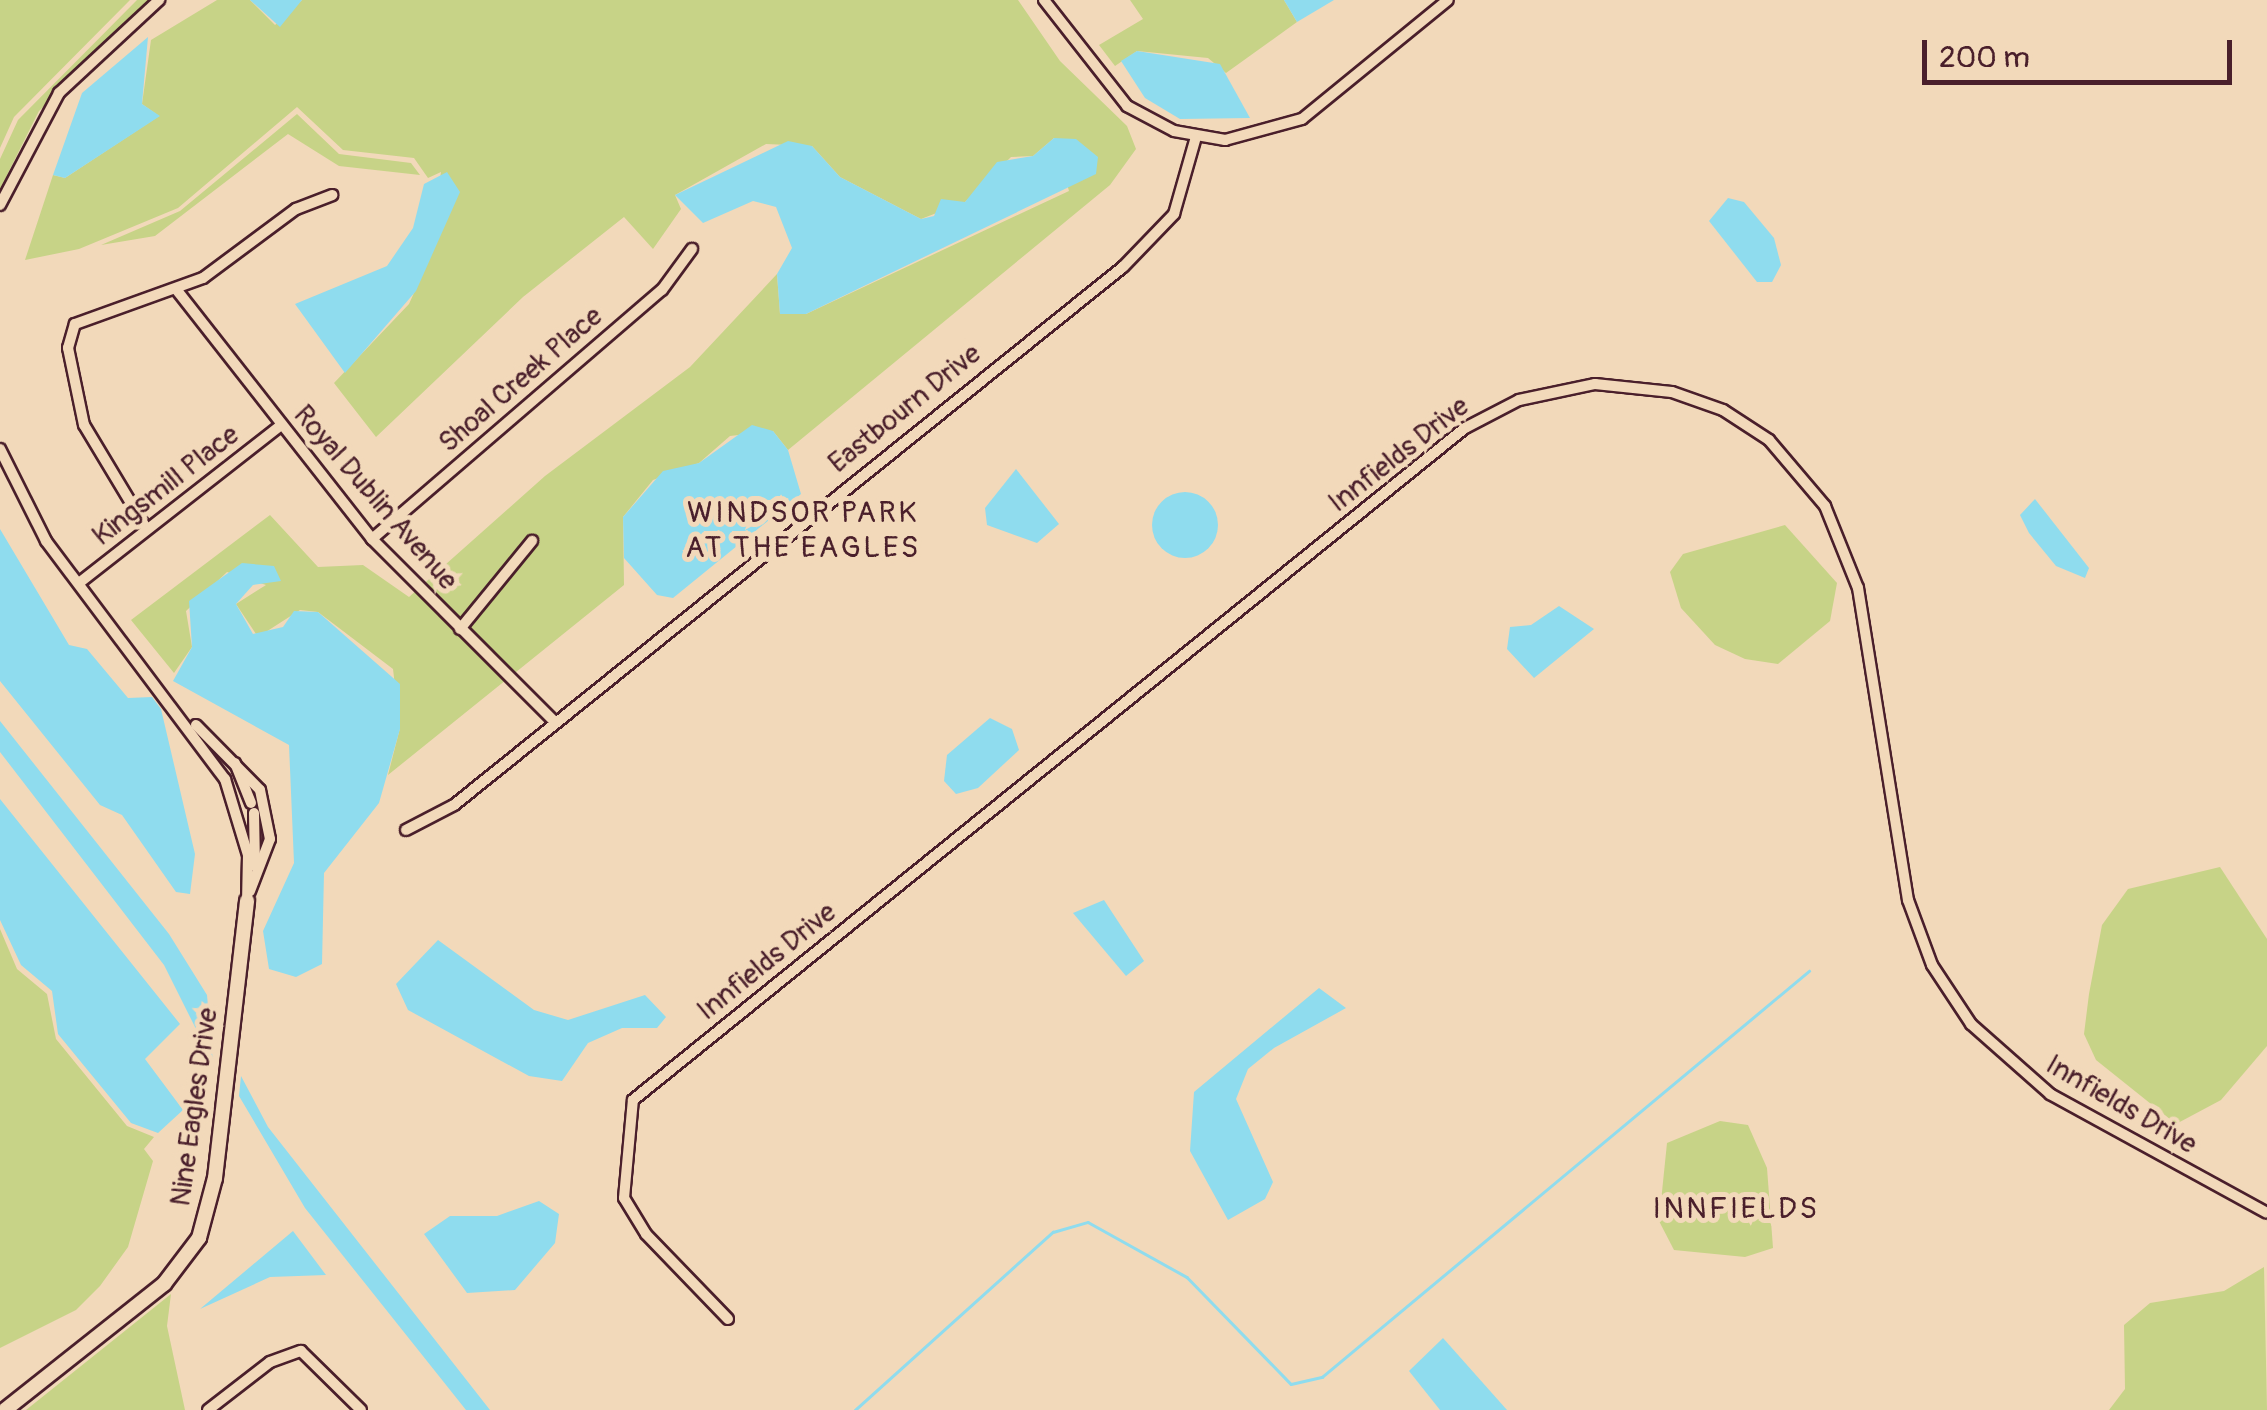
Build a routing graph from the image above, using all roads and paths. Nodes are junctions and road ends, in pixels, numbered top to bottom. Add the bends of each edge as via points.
1 (159, 0) edge
2 (1044, 0) edge
3 (1448, 0) edge
4 (1196, 136) junction
5 (332, 195) dead end
6 (0, 206) edge
7 (692, 249) dead end
8 (176, 289) junction
9 (281, 426) junction
10 (0, 449) edge
11 (146, 528) junction
12 (372, 539) junction
13 (532, 541) dead end
14 (79, 583) junction
15 (460, 629) junction
16 (187, 718) junction
17 (555, 722) junction
18 (229, 754) junction
19 (406, 830) dead end
20 (246, 901) junction
21 (2267, 1213) edge
22 (728, 1318) dead end
23 (5, 1410) edge
24 (208, 1410) edge
25 (362, 1410) edge

1 - 6 street via 59,94
2 - 4 street via 1127,106
3 - 4 street via 1302,119 1249,138
4 - 17 street, Eastbourn Drive via 1174,214 1140,251
5 - 8 street
7 - 12 street, Shoal Creek Place via 662,290
8 - 9 street, Royal Dublin Avenue
8 - 11 street via 98,309 68,339 84,425
9 - 11 street, Kingsmill Place
9 - 12 street, Royal Dublin Avenue
10 - 14 street, Nine Eagles Drive via 29,515
11 - 14 street, Kingsmill Place
12 - 15 street, Royal Dublin Avenue
13 - 15 street
14 - 16 street, Nine Eagles Drive
15 - 17 street, Royal Dublin Avenue
16 - 18 street, Nine Eagles Drive
16 - 20 street, Nine Eagles Drive via 232,794 248,854
17 - 19 street, Eastbourn Drive via 454,805
18 - 20 street, Nine Eagles Drive via 253,808
18 - 20 street, Nine Eagles Drive via 252,776 270,826
20 - 23 street, Nine Eagles Drive via 215,1178 199,1238 164,1284
21 - 22 street, Innfields Drive via 2050,1094 1971,1024 1932,965 1908,900 1858,588 1826,506 1769,440 1724,410 1672,392 1595,384 1519,400 1465,428 633,1100 624,1198
24 - 25 street via 270,1362 302,1351

